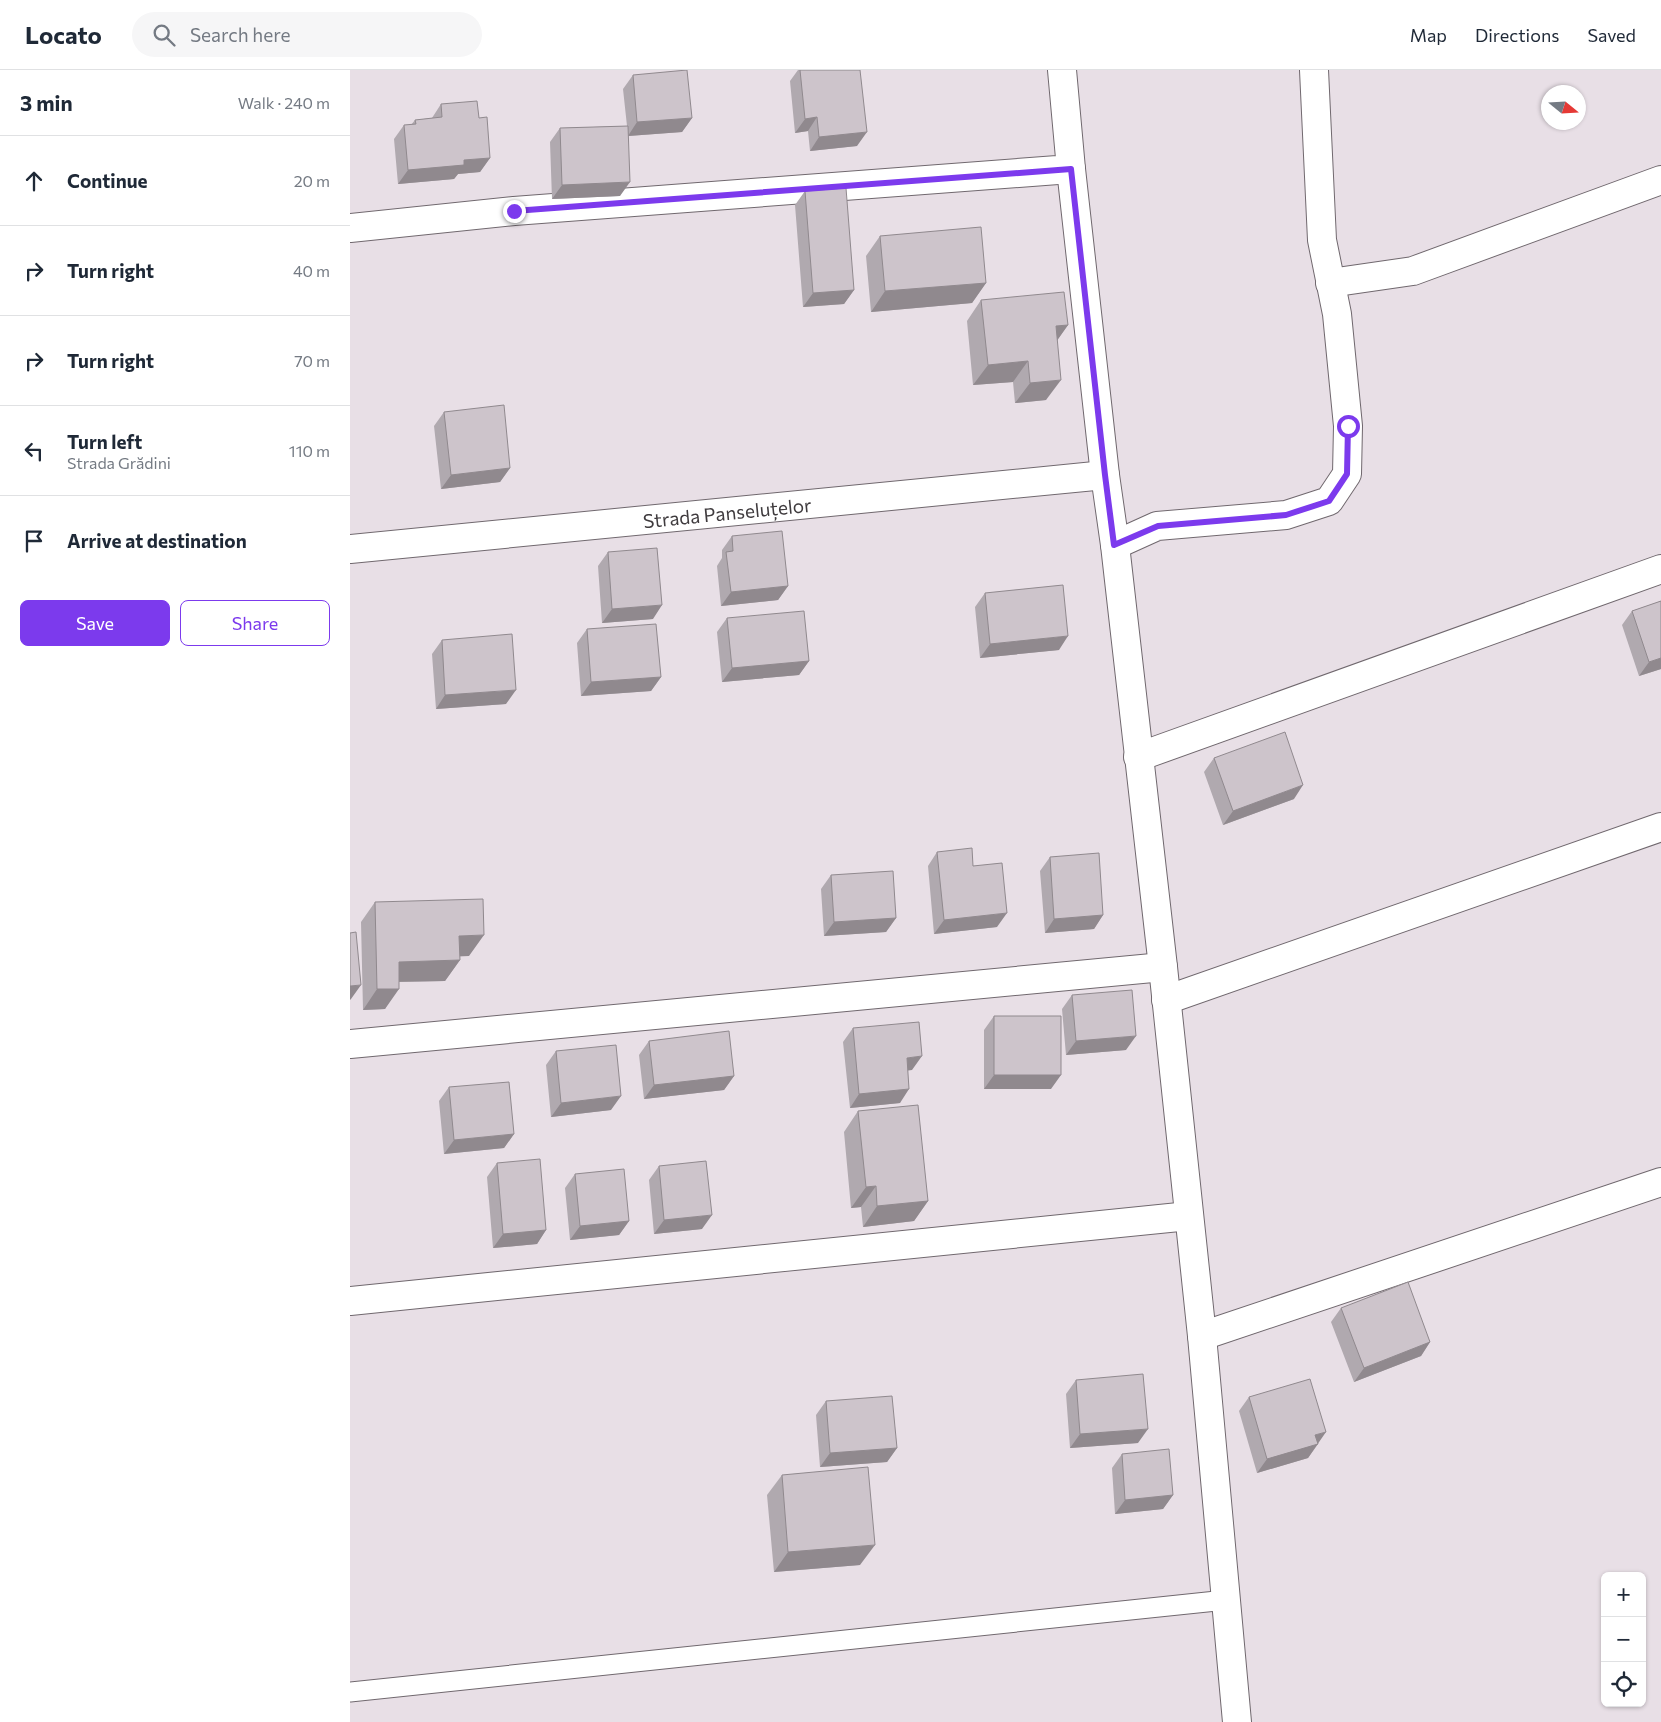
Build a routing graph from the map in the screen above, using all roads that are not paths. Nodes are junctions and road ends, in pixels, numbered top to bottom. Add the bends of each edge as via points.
1 (1062, 70) edge
2 (1314, 70) edge
3 (1071, 169) junction
4 (1661, 180) edge
5 (350, 228) edge
6 (1330, 283) junction
7 (1105, 475) junction
8 (1114, 545) junction
9 (350, 549) edge
10 (1661, 569) edge
11 (1138, 757) junction
12 (1661, 826) edge
13 (1163, 967) junction
14 (1166, 1000) junction
15 (350, 1044) edge
16 (1661, 1182) edge
17 (1189, 1216) junction
18 (350, 1301) edge
19 (1202, 1336) junction
20 (1226, 1600) junction
21 (350, 1692) edge
22 (1236, 1722) edge

1 - 3 street
2 - 6 street via 1322,240
3 - 5 street via 514,211
3 - 7 street
4 - 6 street via 1413,271
6 - 8 street via 1337,314 1348,426 1347,474 1329,501 1286,515 1158,526
7 - 8 street
7 - 9 street, Strada Panseluțelor
8 - 11 street
10 - 11 street
11 - 13 street
12 - 14 street
13 - 14 street
13 - 15 street
14 - 17 street
16 - 19 street
17 - 18 street
17 - 19 street
19 - 20 street
20 - 21 lane
20 - 22 street

